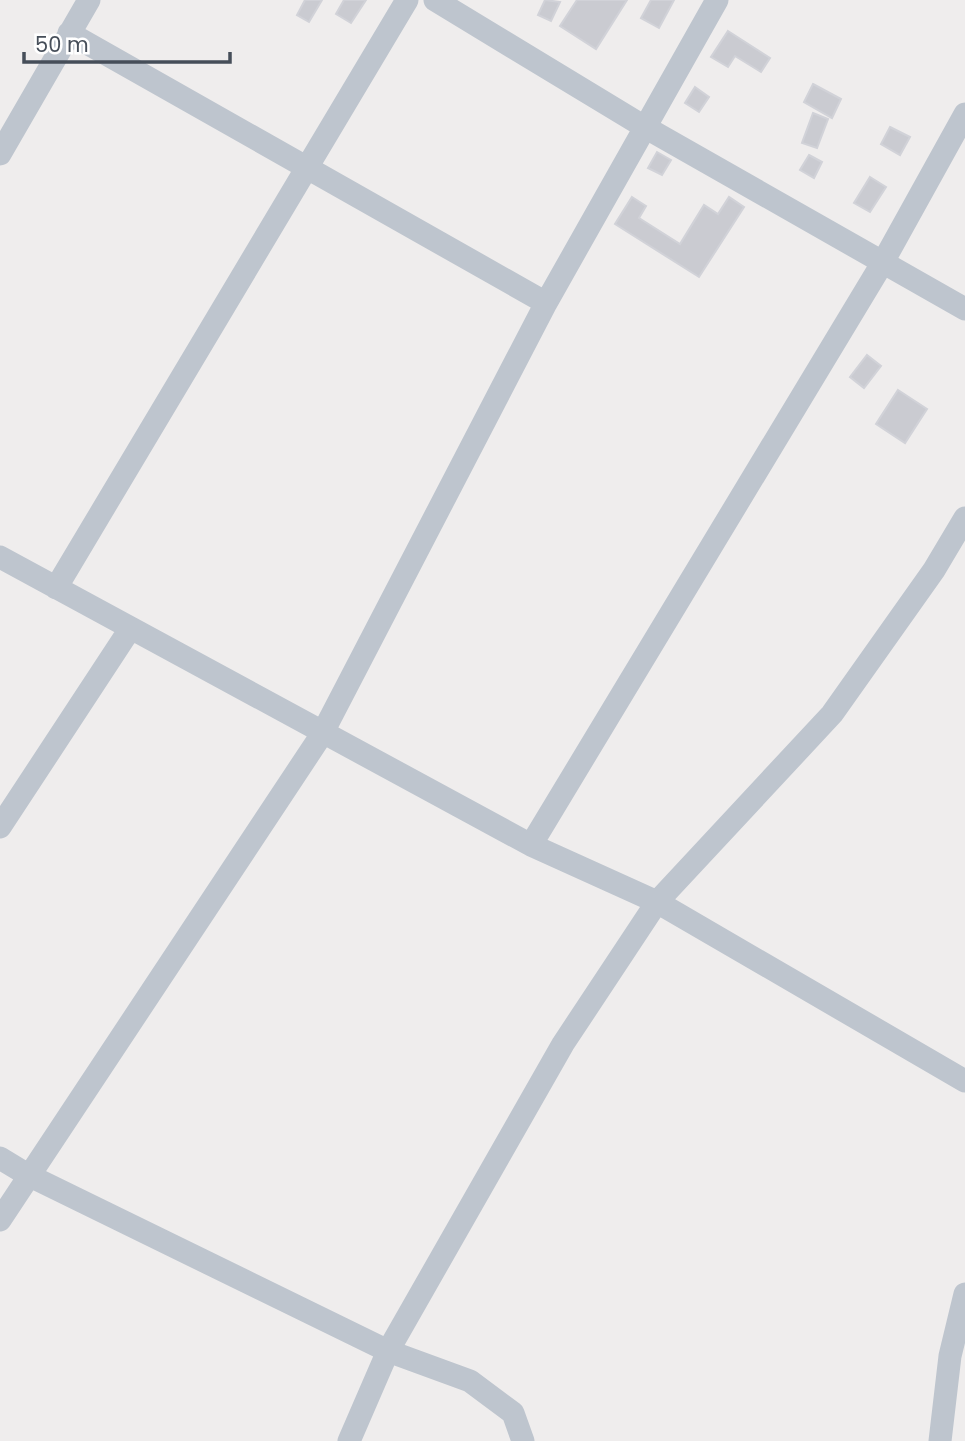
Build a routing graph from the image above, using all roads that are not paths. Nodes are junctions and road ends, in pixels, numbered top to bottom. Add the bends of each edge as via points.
1 (89, 0) edge
2 (407, 0) edge
3 (435, 0) edge
4 (717, 0) edge
5 (69, 33) junction
6 (965, 114) edge
7 (643, 125) junction
8 (0, 154) edge
9 (306, 169) junction
10 (883, 262) junction
11 (546, 303) junction
12 (965, 309) edge
13 (965, 518) edge
14 (0, 557) edge
15 (55, 588) junction
16 (130, 629) junction
17 (322, 734) junction
18 (0, 827) edge
19 (531, 845) junction
20 (657, 902) junction
21 (965, 1081) edge
22 (0, 1158) edge
23 (28, 1175) junction
24 (0, 1220) edge
25 (965, 1294) edge
26 (388, 1351) junction
27 (349, 1441) edge
28 (523, 1441) edge
29 (940, 1441) edge

1 - 5 street
2 - 9 street
3 - 7 street
4 - 7 street
5 - 8 street
5 - 9 street
6 - 10 street
7 - 10 street
7 - 11 street
9 - 11 street
9 - 15 street
10 - 12 street
10 - 19 street
11 - 17 street
13 - 20 street via 934,570 832,714
14 - 15 street
15 - 16 street
16 - 17 street
16 - 18 street
17 - 19 street
17 - 23 street
19 - 20 street
20 - 21 street
20 - 26 street via 563,1044
22 - 23 street
23 - 24 street
23 - 26 street
25 - 29 street via 950,1356
26 - 27 street
26 - 28 street via 470,1381 513,1413

